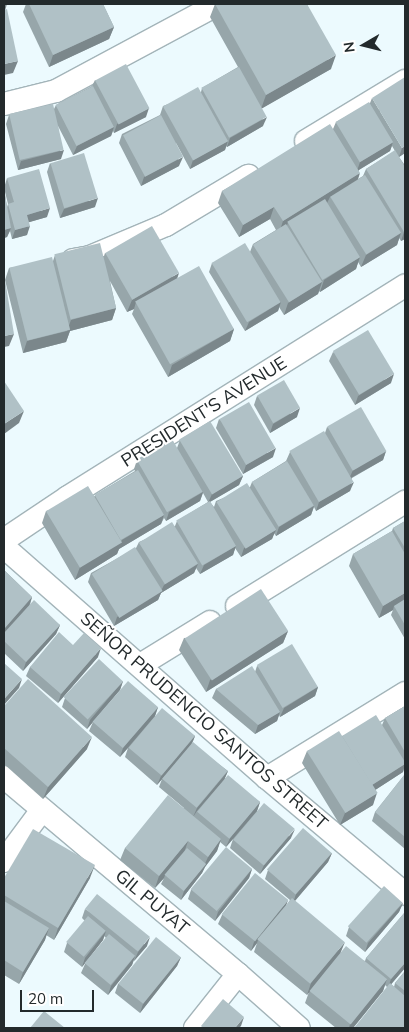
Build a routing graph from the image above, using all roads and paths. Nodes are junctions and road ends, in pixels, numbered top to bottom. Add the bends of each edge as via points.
1 (218, 4) edge
2 (405, 81) edge
3 (4, 104) edge
4 (55, 264) edge
5 (405, 286) edge
6 (405, 502) edge
7 (4, 540) edge
8 (4, 548) edge
9 (140, 665) junction
10 (405, 693) edge
11 (4, 777) edge
12 (266, 778) junction
13 (42, 810) junction
14 (4, 861) edge
15 (405, 894) edge
16 (238, 974) junction
17 (194, 1028) edge
18 (299, 1028) edge

1 - 3 street via 56,91
2 - 4 street via 166,226 90,256
5 - 7 street, PRESIDENT'S AVENUE
6 - 9 street
8 - 9 street, SEÑOR PRUDENCIO SANTOS STREET
9 - 12 street, SEÑOR PRUDENCIO SANTOS STREET
10 - 12 street
11 - 13 street, GIL PUYAT
12 - 15 street, SEÑOR PRUDENCIO SANTOS STREET
13 - 14 street
13 - 16 street, GIL PUYAT
16 - 17 street
16 - 18 street, GIL PUYAT

